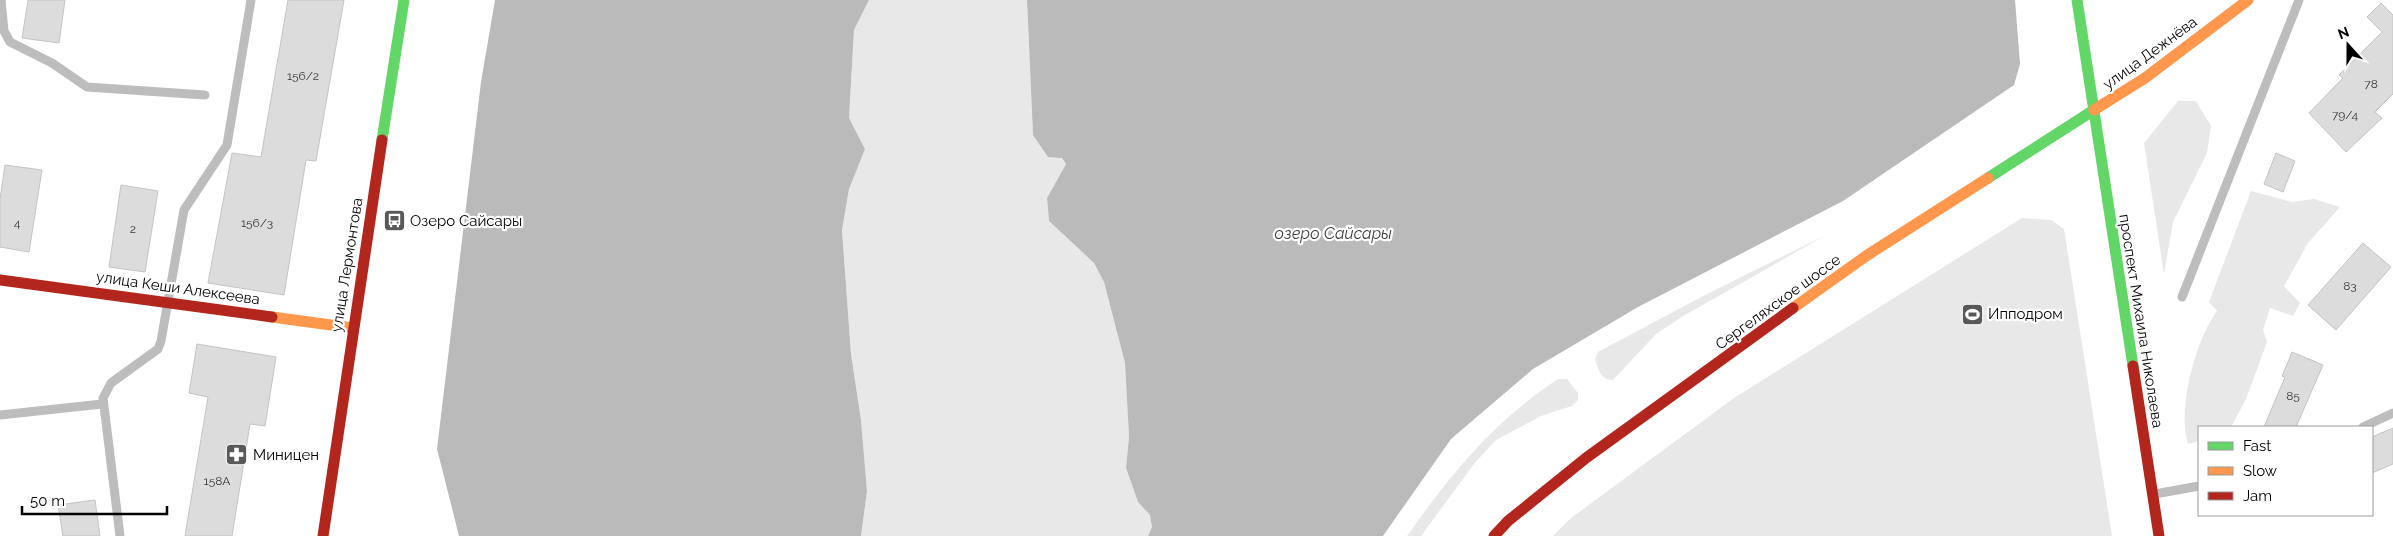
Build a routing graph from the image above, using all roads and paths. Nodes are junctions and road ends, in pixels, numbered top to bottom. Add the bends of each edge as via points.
1 (1, 0) edge
2 (251, 0) edge
3 (404, 0) edge
4 (2077, 0) edge
5 (2248, 0) edge
6 (2300, 0) edge
7 (205, 95) dead end
8 (2094, 110) junction
9 (0, 280) edge
10 (2182, 297) dead end
11 (170, 302) junction
12 (353, 328) junction
13 (102, 404) junction
14 (2393, 412) edge
15 (0, 415) edge
16 (2365, 426) edge
17 (2198, 486) edge
18 (2152, 494) junction
19 (120, 536) edge
20 (324, 536) edge
21 (1494, 536) edge
22 (2159, 536) edge

1 - 7 lane via 4,31 10,42 52,63 87,87
2 - 11 lane via 227,145 184,210
3 - 12 main road, улица Лермонтова
4 - 8 main road, проспект Михаила Николаева
5 - 8 main road, улица Дежнёва via 2145,78
6 - 10 lane
8 - 18 main road, проспект Михаила Николаева
8 - 21 main road, Сергеляхское шоссе via 1866,256 1586,458
9 - 11 main road, улица Кеши Алексеева
11 - 12 main road, улица Кеши Алексеева
11 - 13 lane via 158,349 111,383
12 - 20 main road, улица Лермонтова
13 - 15 lane
13 - 19 lane
14 - 16 lane
17 - 18 lane
18 - 22 main road, проспект Михаила Николаева

